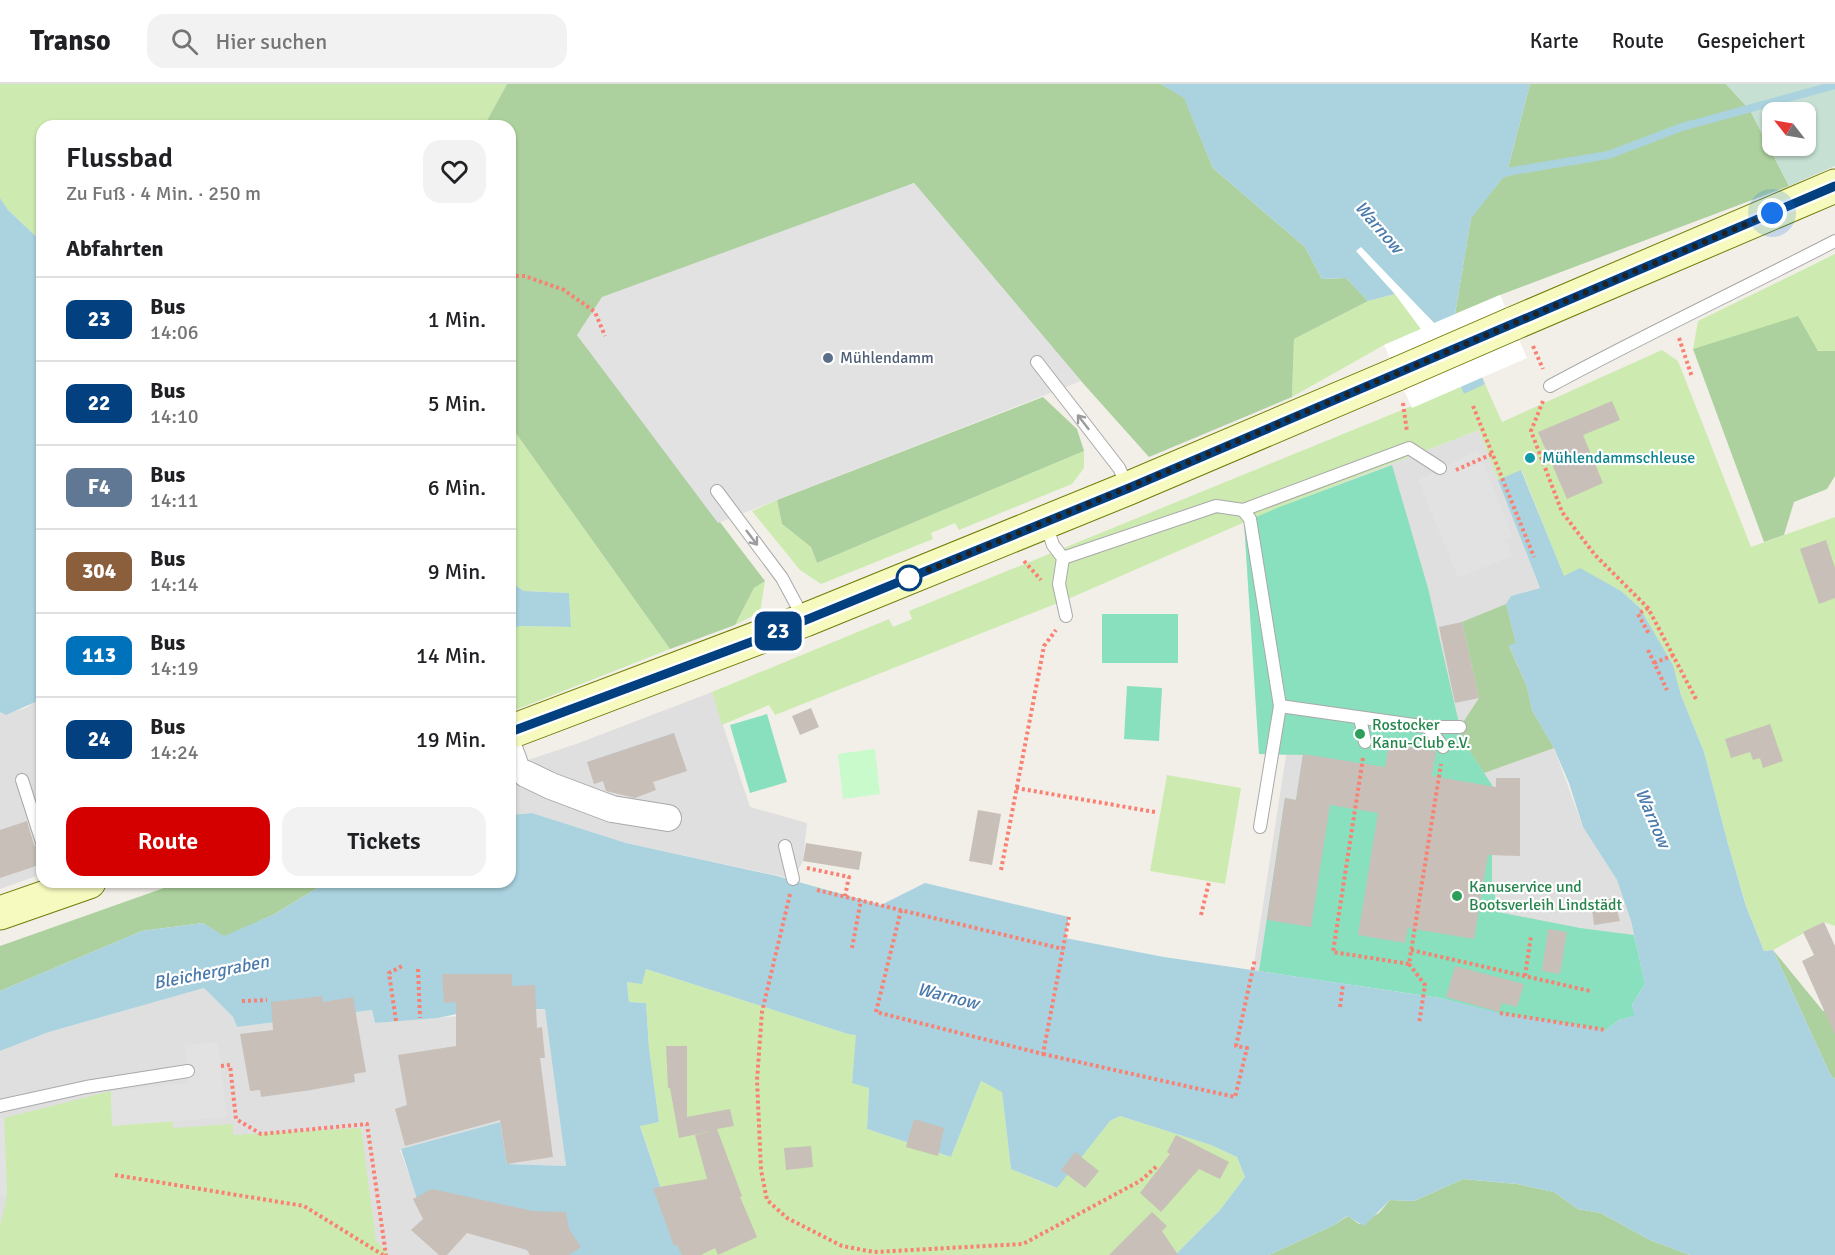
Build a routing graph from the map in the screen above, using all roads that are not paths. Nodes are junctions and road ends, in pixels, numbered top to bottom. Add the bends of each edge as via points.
1 (1835, 186) edge
2 (1835, 241) edge
3 (1036, 362) dead end
4 (1550, 386) road end
5 (1440, 468) dead end
6 (1124, 478) junction
7 (717, 491) dead end
8 (1243, 510) junction
9 (1031, 528) junction
10 (1064, 558) junction
11 (1066, 616) road end
12 (805, 620) junction
13 (1280, 706) junction
14 (1360, 718) junction
15 (1428, 727) junction
16 (1460, 727) dead end
17 (516, 730) edge
18 (1365, 742) road end
19 (1443, 747) road end
20 (516, 748) edge
21 (526, 774) joint
22 (22, 780) dead end
23 (668, 818) dead end
24 (36, 823) edge
25 (1260, 826) dead end
26 (786, 846) dead end
27 (794, 879) road end
28 (63, 888) edge
29 (0, 913) edge
30 (188, 1071) dead end
31 (0, 1106) edge

1 - 6 main road, bridge via 1523,335 1400,388
2 - 4 lane
6 -> 3 lane
5 - 8 lane via 1409,448
6 - 9 main road
7 -> 12 lane via 782,578
8 - 10 lane via 1216,506
8 - 13 lane via 1250,519
9 - 10 lane
9 - 12 main road
10 - 11 lane via 1059,584
12 - 17 main road
13 - 14 lane
13 - 25 lane
14 - 15 lane
14 - 18 lane
15 - 16 lane
15 - 19 lane
20 - 21 lane
21 - 23 street via 612,809
22 - 24 lane
26 - 27 lane
28 - 29 main road
30 - 31 lane

